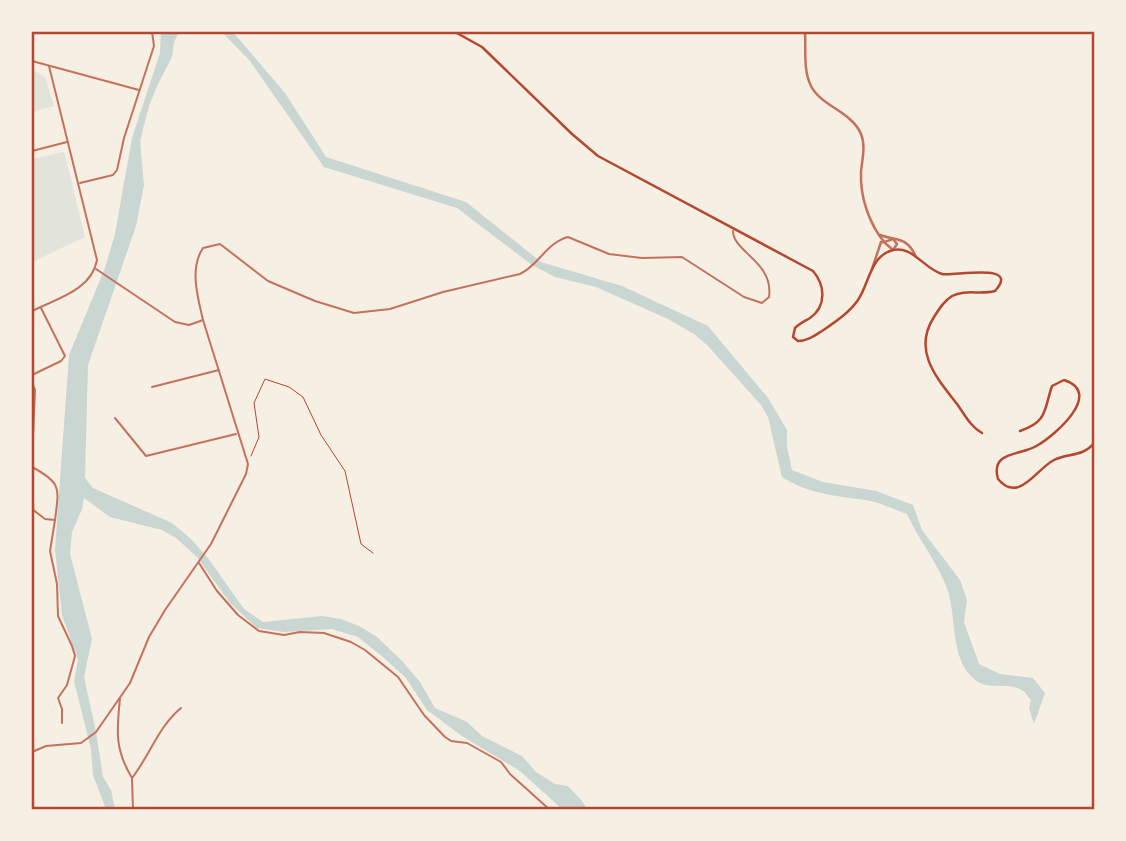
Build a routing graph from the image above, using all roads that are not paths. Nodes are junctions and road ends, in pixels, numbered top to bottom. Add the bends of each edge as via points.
1 (152, 32) edge
2 (455, 32) edge
3 (805, 32) edge
4 (32, 61) edge
5 (49, 66) junction
6 (140, 90) junction
7 (68, 142) junction
8 (32, 151) edge
9 (79, 183) junction
10 (733, 231) dead end
11 (878, 234) junction
12 (891, 238) junction
13 (882, 243) junction
14 (893, 250) junction
15 (916, 257) junction
16 (95, 268) junction
17 (872, 271) junction
18 (40, 307) junction
19 (32, 311) edge
20 (203, 320) junction
21 (220, 370) junction
22 (32, 375) edge
23 (32, 383) edge
24 (152, 387) dead end
25 (116, 418) dead end
26 (1020, 431) dead end
27 (237, 433) junction
28 (982, 433) dead end
29 (1094, 443) edge
30 (32, 459) edge
31 (32, 467) edge
32 (32, 509) edge
33 (55, 520) junction
34 (199, 562) junction
35 (120, 697) junction
36 (181, 708) dead end
37 (62, 723) dead end
38 (32, 752) edge
39 (132, 778) junction
40 (133, 810) edge
41 (550, 810) edge

1 - 6 street via 154,46
2 - 17 main road via 482,47 598,156 813,271 822,298 813,316 795,328 793,337 798,341 848,312
3 - 11 street via 809,83 853,122 861,135 862,193
4 - 5 street
5 - 6 street
5 - 7 street
6 - 9 street via 117,170
7 - 8 street
7 - 9 street
9 - 16 street
10 - 20 street via 769,283 769,297 762,303 744,297 688,260 608,254 568,237 553,244 520,274 390,309 354,313 268,281 220,244 211,244 203,248 197,262 195,285
11 - 12 street
11 - 13 street
12 - 13 street
12 - 14 street via 897,243
12 - 15 street via 912,248
13 - 14 street
13 - 17 street
14 - 15 main road
14 - 17 main road via 880,258
15 - 28 main road via 944,275 988,271 999,278 995,292 958,293 947,300 925,338 938,381
16 - 18 street via 79,288
16 - 20 street via 175,322 190,325
18 - 19 street
18 - 22 street via 65,356
20 - 21 street
21 - 24 street
21 - 27 street
23 - 30 street
25 - 27 street via 146,456
26 - 29 main road via 1038,422 1052,386 1064,380 1077,391 1072,417 1041,444 1001,460 996,469 998,479 1008,487 1023,486 1054,460 1080,454
27 - 34 street via 248,464 240,488
31 - 33 street via 56,484
32 - 33 street
33 - 37 street via 50,551 58,615 75,656 58,698
34 - 35 street via 165,610
34 - 41 street via 217,591 259,631 324,633 365,650 398,677 445,737 501,762
35 - 38 street via 96,732 83,742
35 - 39 street via 118,746
36 - 39 street via 167,719
39 - 40 street

